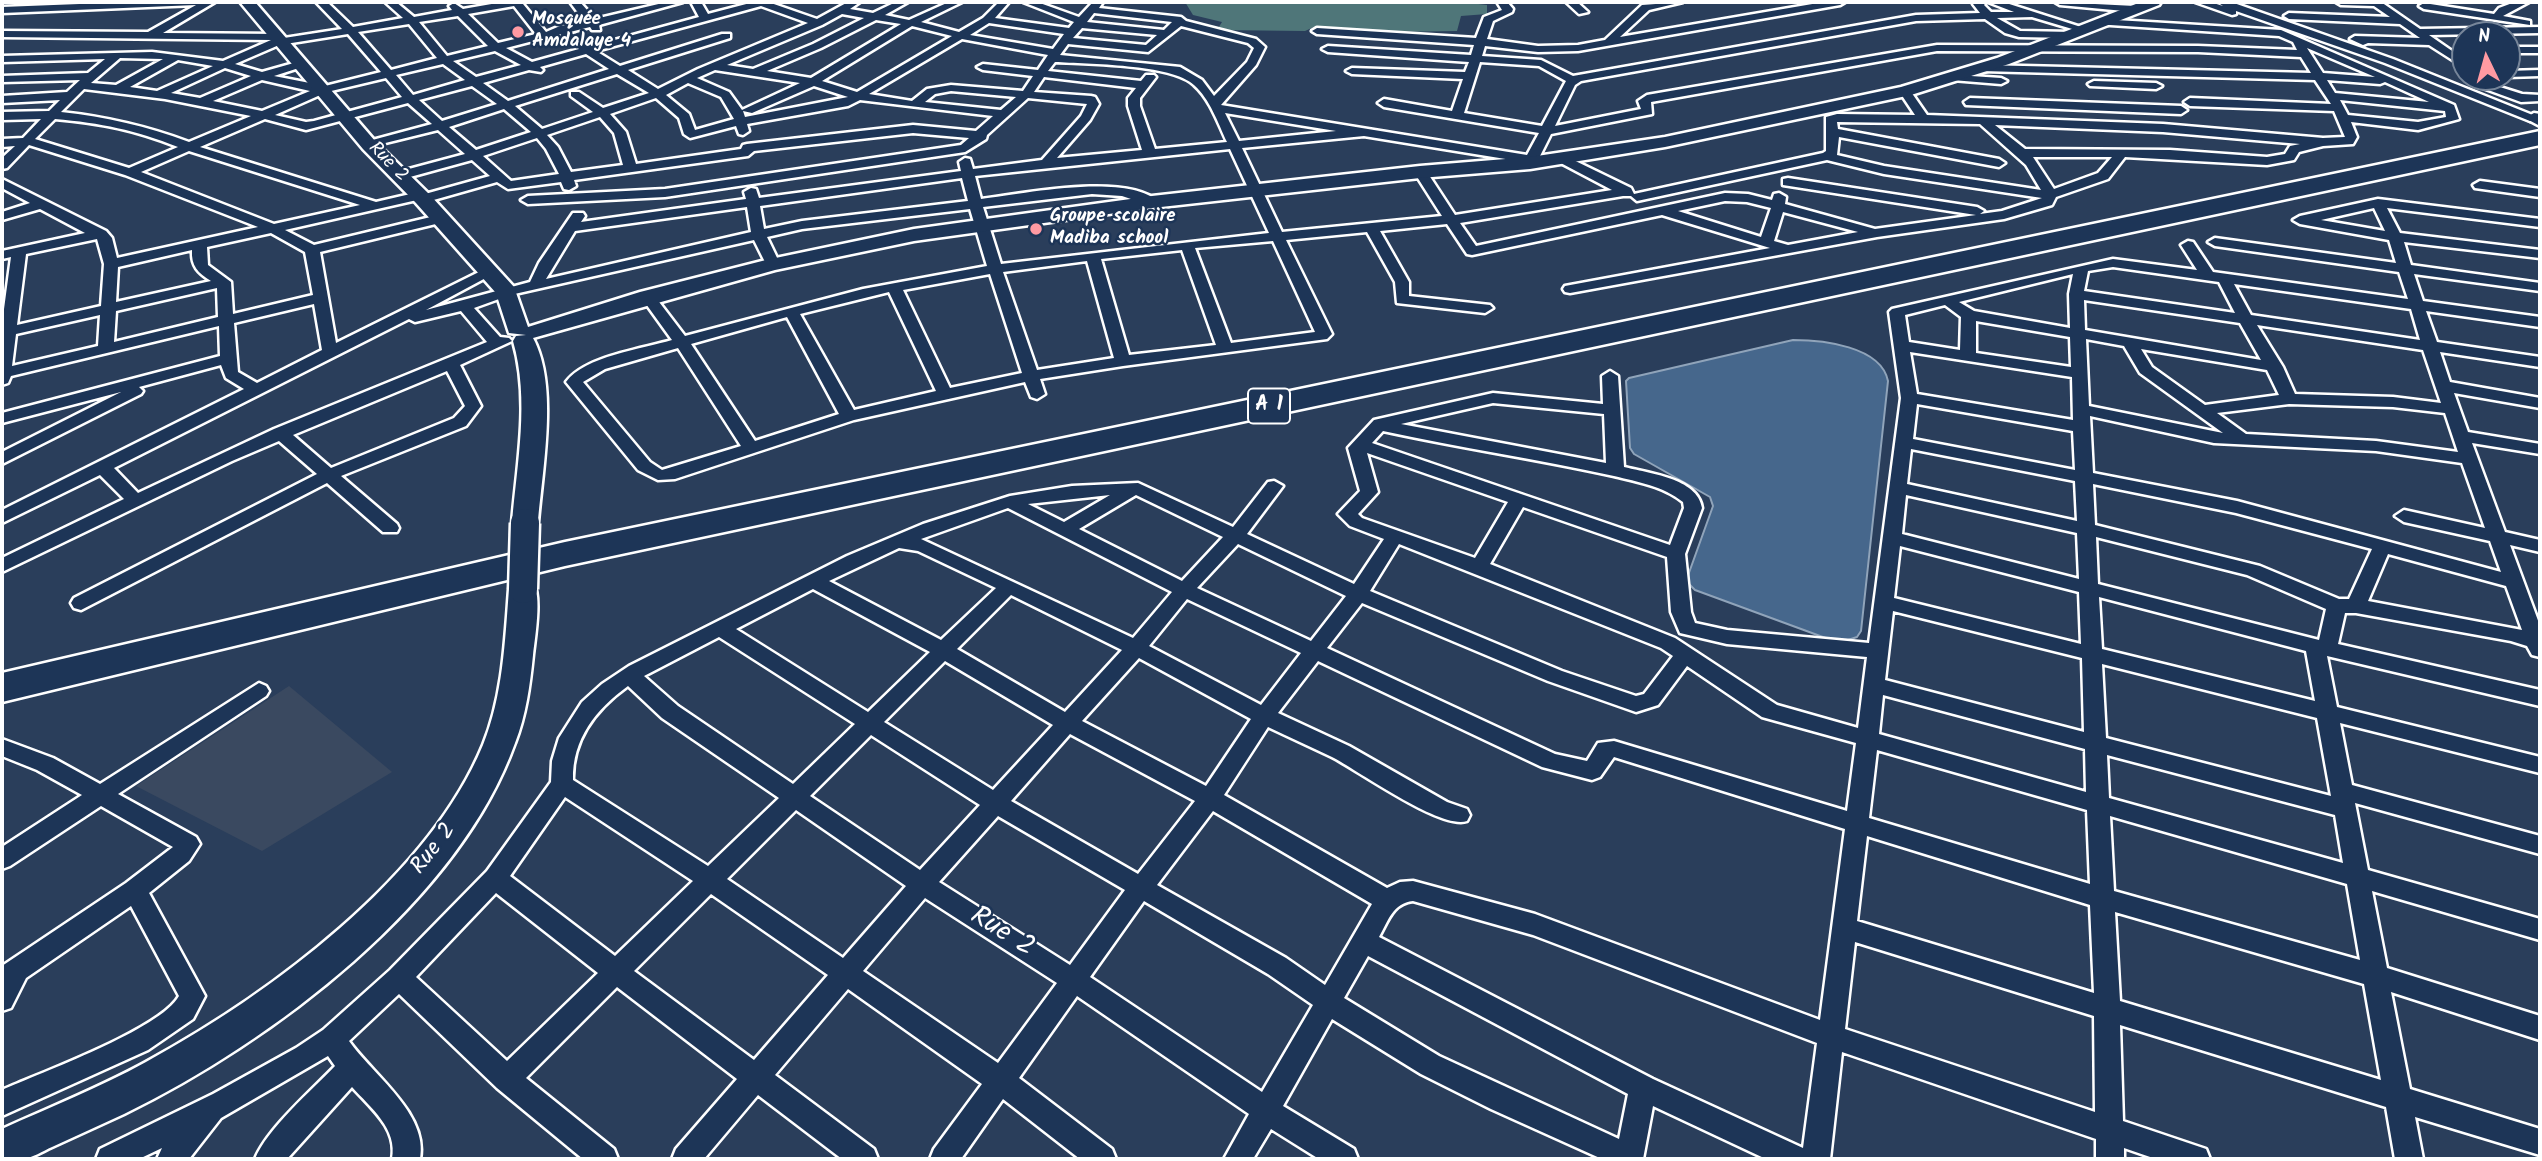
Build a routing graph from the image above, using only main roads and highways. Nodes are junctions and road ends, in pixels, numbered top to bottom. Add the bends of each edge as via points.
1 (2539, 126) edge
2 (2, 671) edge
3 (2, 688) edge

1 - 2 highway, A 1 via 2121,217 620,527
1 - 3 highway, A 1 via 565,554

